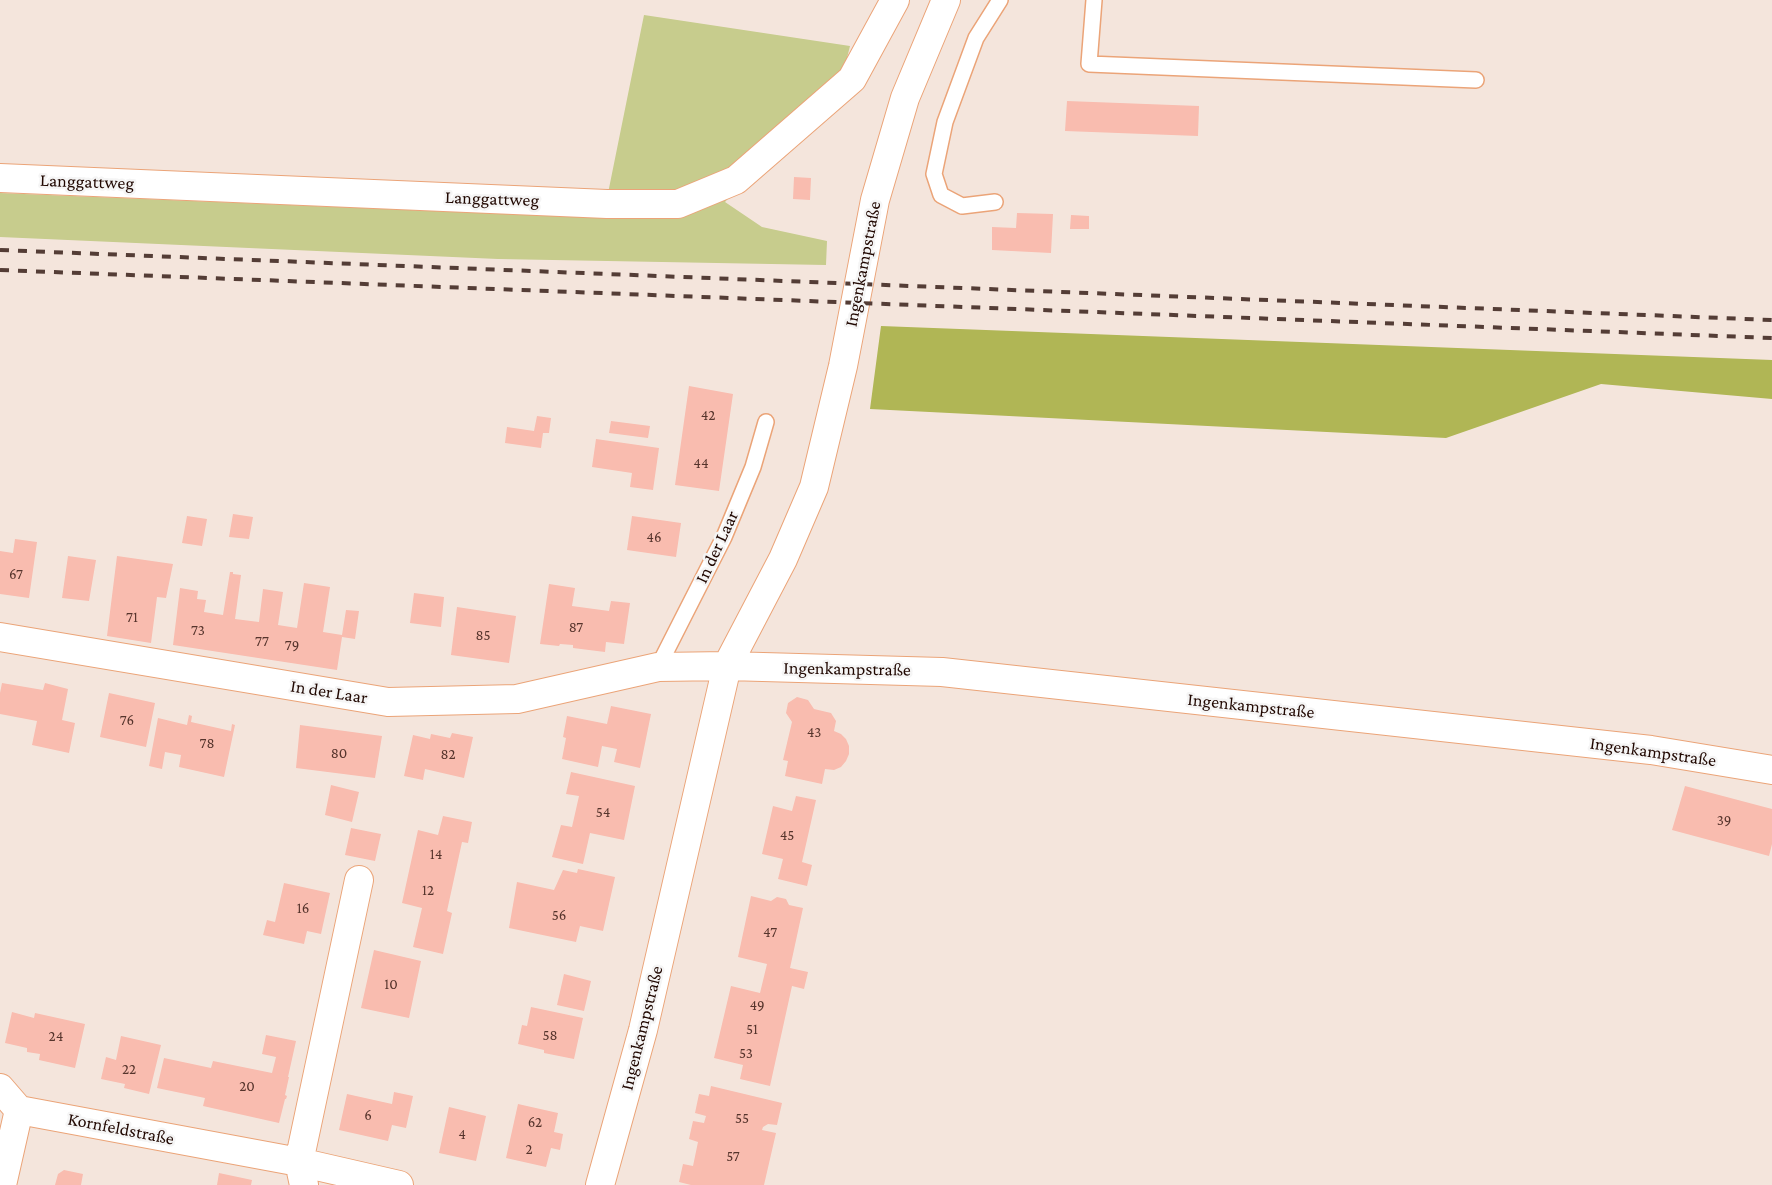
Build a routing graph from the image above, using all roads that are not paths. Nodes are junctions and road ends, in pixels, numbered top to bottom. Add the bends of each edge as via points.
1 (895, 0) edge
2 (946, 0) edge
3 (1000, 0) edge
4 (1094, 0) edge
5 (1476, 80) dead end
6 (0, 178) edge
7 (994, 202) dead end
8 (766, 422) dead end
9 (0, 637) edge
10 (727, 666) junction
11 (658, 667) junction
12 (1772, 770) edge
13 (359, 880) dead end
14 (0, 1088) edge
15 (19, 1110) junction
16 (302, 1174) edge
17 (2, 1185) edge
18 (398, 1185) edge
19 (600, 1185) edge

1 - 6 street, Langgattweg via 852,79 736,180 678,204
2 - 10 street, Ingenkampstraße via 905,98 874,200 843,366 814,487 783,559
3 - 7 lane via 976,38 945,122 934,174 941,195 962,206
4 - 5 lane via 1089,64
8 - 11 lane, In der Laar via 753,467 724,537
9 - 11 street, In der Laar via 388,702 517,699
10 - 11 street, In der Laar
10 - 12 street, Ingenkampstraße via 942,672 1651,750
10 - 19 street, Ingenkampstraße via 643,1030
13 - 16 street
14 - 15 street
15 - 16 street, Kornfeldstraße
15 - 17 street
16 - 18 street, Kornfeldstraße

